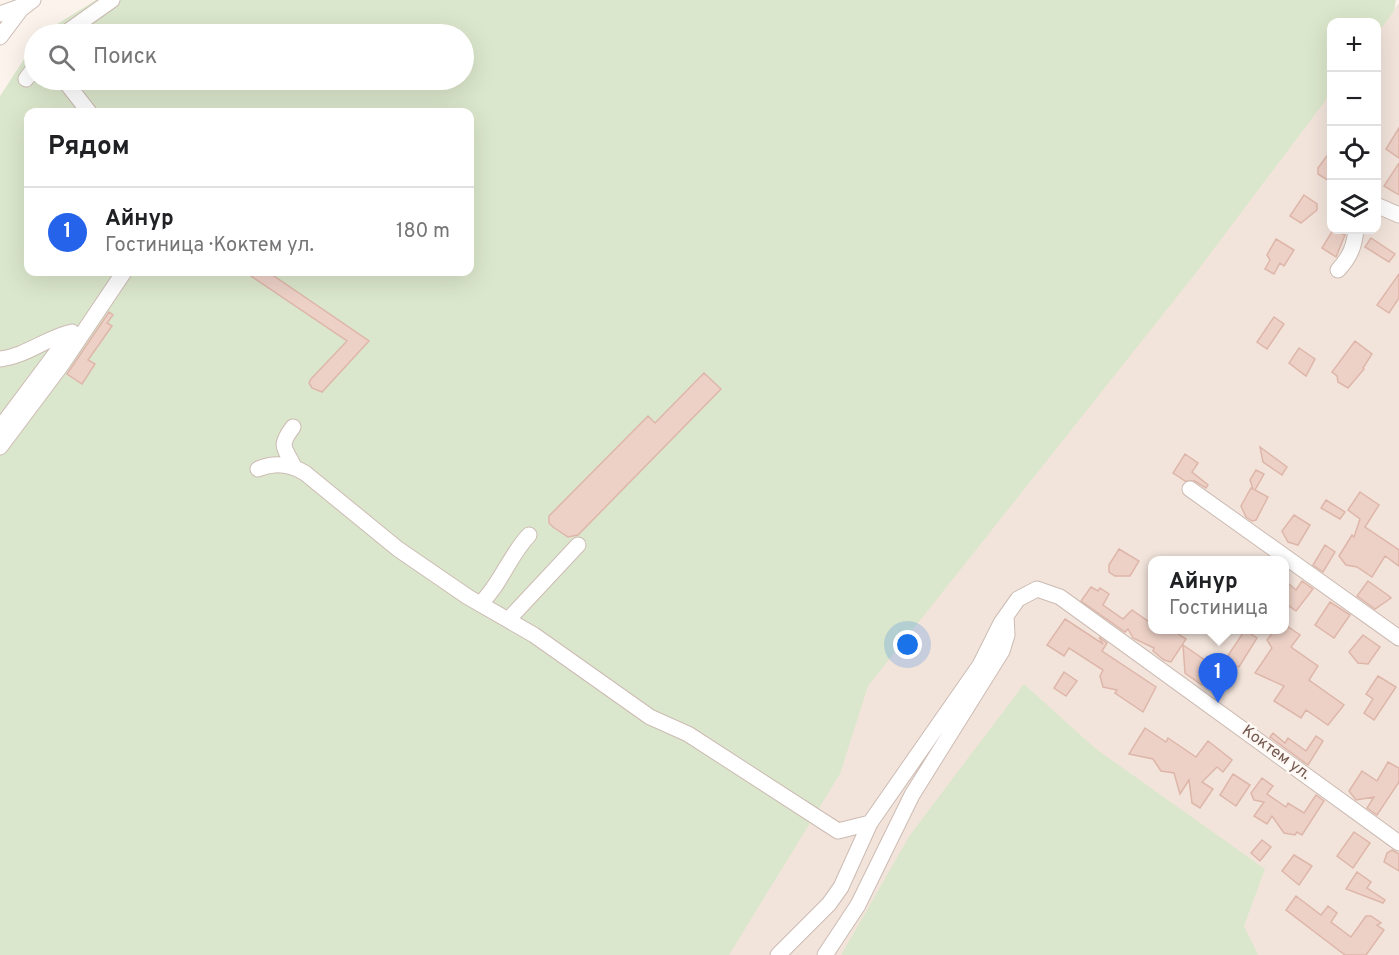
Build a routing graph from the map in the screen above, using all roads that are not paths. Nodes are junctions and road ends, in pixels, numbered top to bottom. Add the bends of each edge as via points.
1 (112, 0) edge
2 (29, 2) edge
3 (0, 14) edge
4 (78, 24) edge
5 (0, 37) edge
6 (72, 90) edge
7 (85, 108) edge
8 (1381, 207) edge
9 (1399, 215) edge
10 (1355, 234) edge
11 (1338, 270) dead end
12 (121, 276) edge
13 (77, 333) junction
14 (0, 359) edge
15 (293, 427) dead end
16 (0, 428) edge
17 (0, 447) edge
18 (294, 467) junction
19 (258, 469) dead end
20 (1190, 489) dead end
21 (529, 535) dead end
22 (578, 545) dead end
23 (1284, 556) edge
24 (1289, 560) edge
25 (480, 604) junction
26 (1006, 616) junction
27 (508, 620) junction
28 (1399, 638) edge
29 (870, 823) junction
30 (1399, 843) edge
31 (778, 955) edge
32 (825, 955) edge

1 - 4 street
2 - 3 street
2 - 5 street
6 - 7 street
8 - 9 street
10 - 11 street via 1348,259
12 - 13 street
13 - 14 street via 60,335 27,352
13 - 16 street
13 - 17 street
15 - 18 street via 283,443
18 - 19 street via 268,465
18 - 25 street via 398,549
20 - 23 street
21 - 25 street via 509,559 491,594
22 - 27 street
24 - 28 street
25 - 27 street
26 - 29 street via 980,665
26 - 30 street, Коктем ул. via 1018,599 1036,589 1052,592
26 - 32 street via 1007,635 1002,651 912,795 858,905
27 - 29 street via 650,717 688,734 838,831
29 - 31 street via 835,896

